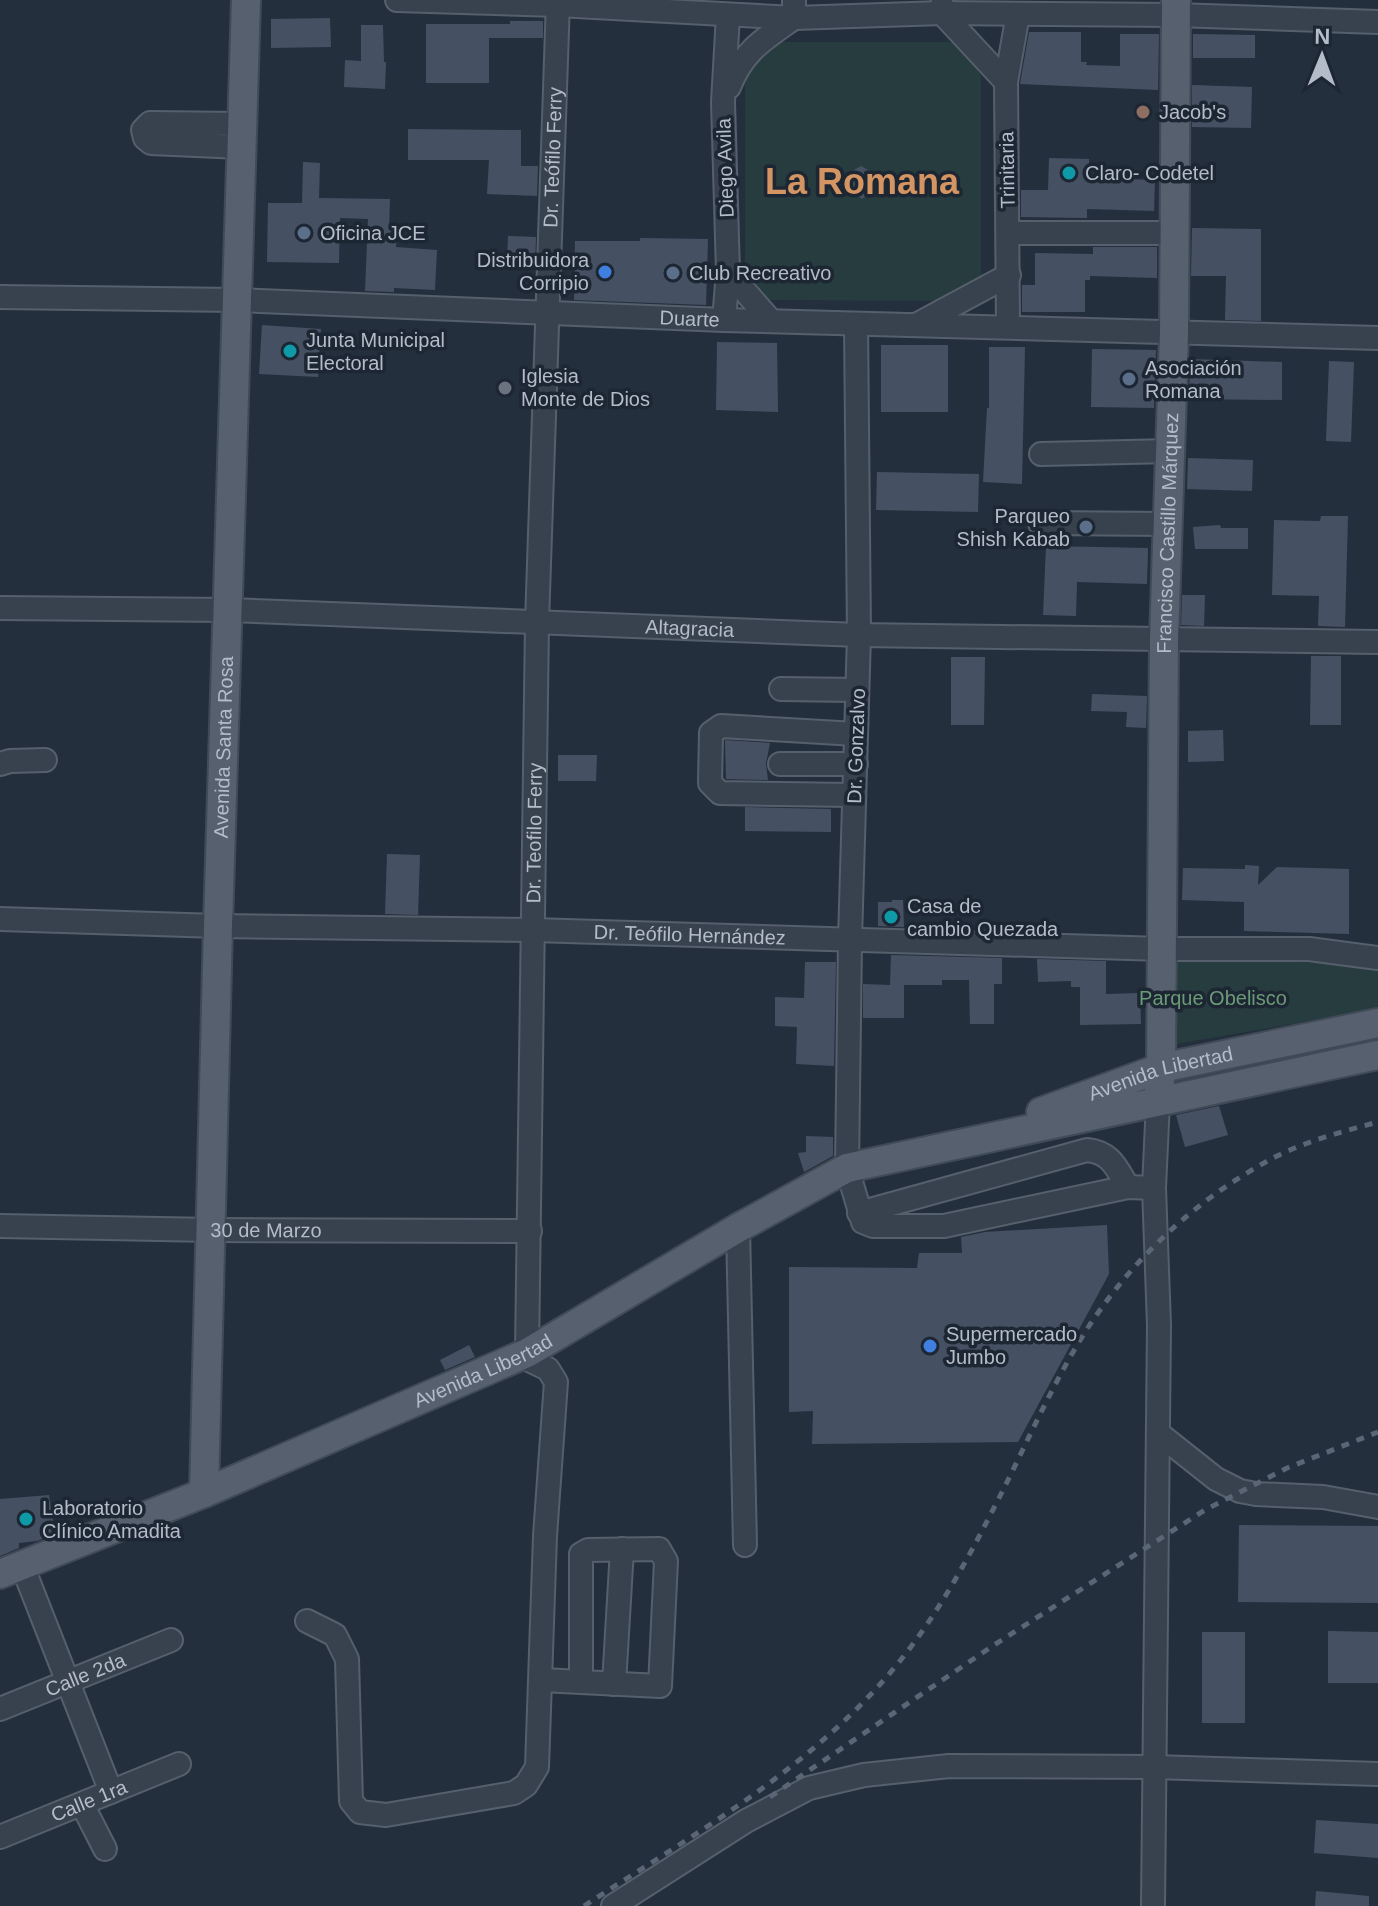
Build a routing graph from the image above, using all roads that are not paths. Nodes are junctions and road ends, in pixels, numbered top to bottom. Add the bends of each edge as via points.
1 (246, 0) edge
2 (397, 0) edge
3 (558, 2) edge
4 (942, 6) edge
5 (1176, 8) edge
6 (794, 9) edge
7 (1018, 14) junction
8 (728, 15) junction
9 (1378, 22) edge
10 (1006, 82) junction
11 (723, 102) junction
12 (1008, 233) junction
13 (1174, 233) junction
14 (728, 272) junction
15 (1009, 275) junction
16 (0, 297) edge
17 (236, 300) junction
18 (549, 313) junction
19 (724, 320) junction
20 (771, 321) junction
21 (856, 324) junction
22 (917, 325) junction
23 (1008, 327) junction
24 (1174, 332) junction
25 (1378, 338) edge
26 (1171, 451) junction
27 (1041, 454) dead end
28 (1040, 523) dead end
29 (1169, 524) junction
30 (0, 608) edge
31 (230, 610) junction
32 (537, 623) junction
33 (859, 635) junction
34 (1164, 639) junction
35 (1378, 642) edge
36 (781, 689) dead end
37 (857, 690) junction
38 (856, 734) junction
39 (45, 760) dead end
40 (0, 764) edge
41 (780, 764) dead end
42 (856, 764) junction
43 (854, 795) junction
44 (0, 919) edge
45 (218, 926) junction
46 (533, 930) junction
47 (850, 940) junction
48 (1162, 949) junction
49 (1378, 958) edge
50 (1378, 1023) edge
51 (1378, 1055) edge
52 (1161, 1068) junction
53 (1158, 1101) junction
54 (950, 1146) junction
55 (847, 1168) junction
56 (1128, 1187) junction
57 (1154, 1188) junction
58 (859, 1213) junction
59 (0, 1226) edge
60 (738, 1228) junction
61 (212, 1230) junction
62 (530, 1231) junction
63 (527, 1353) junction
64 (1158, 1433) junction
65 (204, 1493) junction
66 (1378, 1507) edge
67 (745, 1545) dead end
68 (622, 1549) junction
69 (11, 1570) edge
70 (307, 1621) dead end
71 (171, 1640) dead end
72 (542, 1680) junction
73 (69, 1681) junction
74 (581, 1682) junction
75 (614, 1684) junction
76 (0, 1709) edge
77 (179, 1764) dead end
78 (1154, 1767) junction
79 (1378, 1774) edge
80 (111, 1792) junction
81 (82, 1804) junction
82 (0, 1837) edge
83 (105, 1849) dead end
84 (613, 1906) edge
85 (1153, 1906) edge

1 - 17 main road, Avenida Santa Rosa
2 - 3 street
3 - 8 street
3 - 18 street, Dr. Teófilo Ferry
4 - 6 street
4 - 7 street
4 - 10 street
5 - 7 street
5 - 9 street
5 - 13 main road, Francisco Castillo Márquez
6 - 8 street
6 - 11 street via 737,66
7 - 10 street, Trinitaria
8 - 11 street, Diego Avila
10 - 12 street, Trinitaria
11 - 14 street, Diego Avila
12 - 13 street
12 - 15 street, Trinitaria
13 - 24 main road, Francisco Castillo Márquez
14 - 19 street, Diego Avila
14 - 20 street
15 - 22 street
15 - 23 street, Trinitaria
16 - 17 street, Duarte
17 - 18 street, Duarte
17 - 31 main road, Avenida Santa Rosa
18 - 19 street, Duarte
18 - 32 street, Dr. Teofilo Ferry
19 - 20 street, Duarte
20 - 21 street, Duarte
21 - 22 street, Duarte
21 - 33 street, Dr. Gonzalvo
22 - 23 street, Duarte
23 - 24 street, Duarte
24 - 25 street, Duarte
24 - 26 main road, Francisco Castillo Márquez
26 - 27 street
26 - 29 main road, Francisco Castillo Márquez
28 - 29 street
29 - 34 main road, Francisco Castillo Márquez
30 - 31 street, Altagracia
31 - 32 street, Altagracia
31 - 45 main road, Avenida Santa Rosa
32 - 33 street, Altagracia
32 - 46 street, Dr. Teofilo Ferry
33 - 34 street, Altagracia
33 - 37 street, Dr. Gonzalvo
34 - 35 street, Altagracia
34 - 48 main road, Francisco Castillo Márquez
36 - 37 street
37 - 38 street, Dr. Gonzalvo
38 - 42 street, Dr. Gonzalvo
38 - 43 street via 721,726 711,733 710,783 720,793
39 - 40 street
41 - 42 street
42 - 43 street, Dr. Gonzalvo
43 - 47 street, Dr. Gonzalvo
44 - 45 street, Dr. Teófilo Hernández
45 - 46 street, Dr. Teófilo Hernández
45 - 61 main road, Avenida Santa Rosa
46 - 47 street, Dr. Teófilo Hernández
46 - 62 street, Dr. Teofilo Ferry
47 - 48 street, Dr. Teófilo Hernández
47 - 55 street, Dr. Gonzalvo
48 - 49 street, Dr. Teófilo Hernández via 1309,949
48 - 52 main road, Francisco Castillo Márquez
50 - 52 main road, Avenida Libertad
51 - 53 main road, Avenida Libertad
52 - 53 main road, Francisco Castillo Márquez
52 - 54 main road, Avenida Libertad
53 - 54 main road, Avenida Libertad
53 - 57 street
54 - 55 main road, Avenida Libertad
55 - 58 street, Dr. Gonzalvo
55 - 60 main road, Avenida Libertad
56 - 57 street
56 - 58 street via 944,1226 873,1226
56 - 58 street via 1112,1160 1087,1150
57 - 64 street
59 - 61 street, 30 de Marzo
60 - 63 main road, Avenida Libertad
60 - 67 street
61 - 62 street, 30 de Marzo
61 - 65 main road, Avenida Santa Rosa
62 - 63 street, Dr. Teofilo Ferry
63 - 65 main road, Avenida Libertad
63 - 72 street via 528,1359 550,1370 556,1382
64 - 66 street via 1216,1479 1240,1491
64 - 78 street
65 - 69 main road, Avenida Libertad
68 - 74 street via 581,1554
68 - 75 street
68 - 75 street via 659,1549 666,1561 660,1686
69 - 73 street
70 - 72 street via 335,1635 347,1659 351,1801 360,1812 386,1815 514,1793 526,1785 537,1767
71 - 73 street, Calle 2da
72 - 74 street
73 - 76 street, Calle 2da
73 - 80 street
74 - 75 street
77 - 80 street, Calle 1ra
78 - 79 street
78 - 84 street via 949,1766 864,1775 809,1788 746,1821
78 - 85 street
80 - 81 street, Calle 1ra
81 - 82 street, Calle 1ra
81 - 83 street

